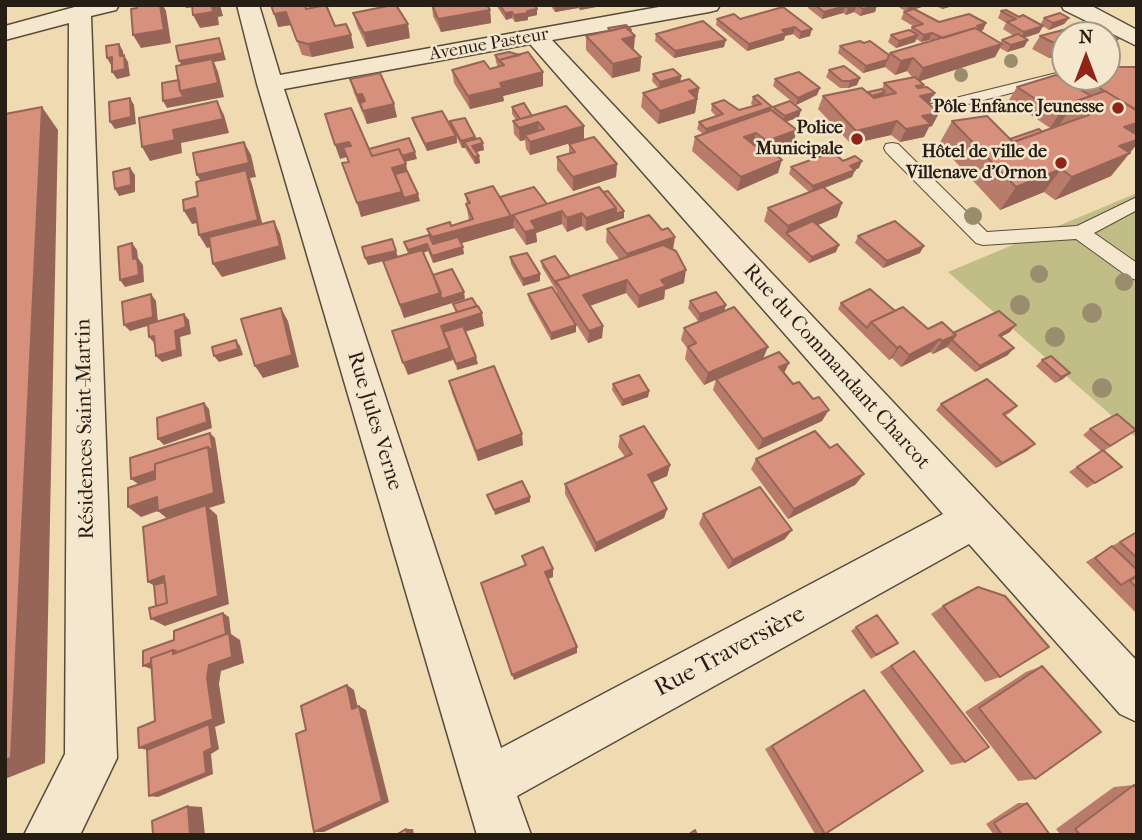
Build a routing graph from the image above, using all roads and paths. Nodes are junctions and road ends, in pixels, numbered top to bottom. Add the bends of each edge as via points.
1 (248, 5) edge
2 (709, 5) edge
3 (1072, 5) edge
4 (94, 9) edge
5 (5, 33) edge
6 (535, 36) junction
7 (1137, 39) edge
8 (1051, 78) edge
9 (270, 84) junction
10 (921, 111) edge
11 (891, 148) dead end
12 (1137, 203) edge
13 (1080, 232) junction
14 (1137, 273) edge
15 (974, 519) junction
16 (1137, 698) edge
17 (486, 784) junction
18 (51, 835) edge
19 (504, 835) edge

1 - 9 street, Rue Jules Verne
2 - 6 street, Avenue Pasteur
3 - 7 street
4 - 5 street
4 - 18 street, Résidences Saint-Martin via 92,758
6 - 9 street, Avenue Pasteur
6 - 15 street, Rue du Commandant Charcot
8 - 10 lane
9 - 17 street, Rue Jules Verne
11 - 13 lane via 983,239
12 - 13 lane
13 - 14 lane
15 - 16 street, Rue du Commandant Charcot
15 - 17 street, Rue Traversière
17 - 19 street, Rue Jules Verne

